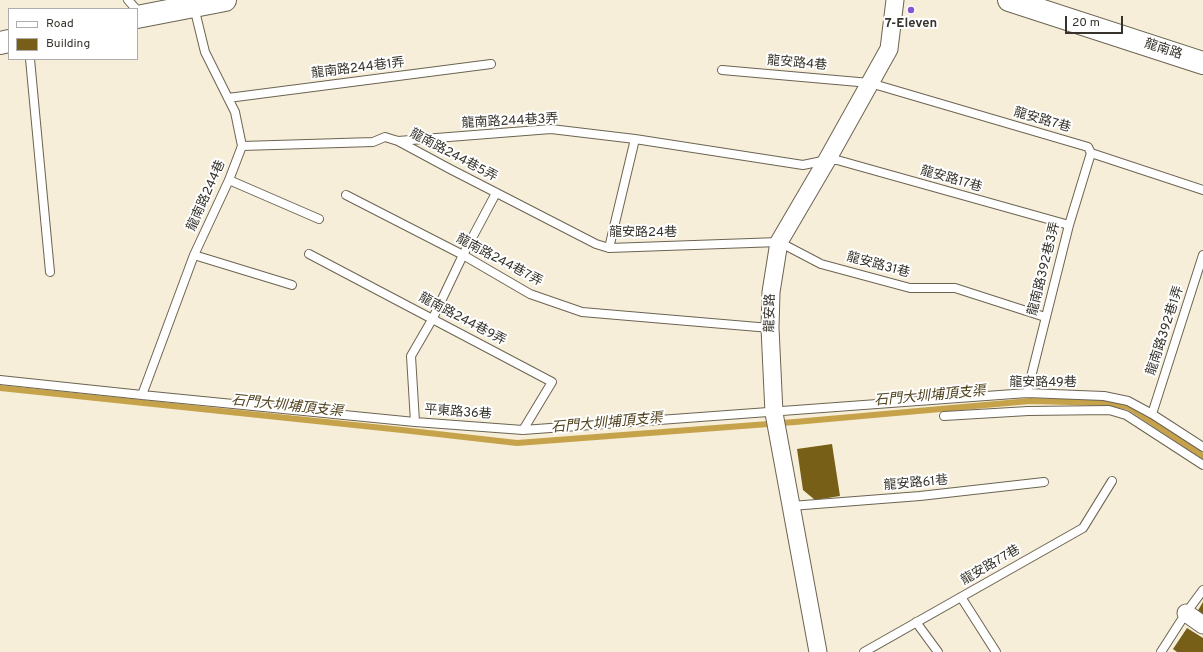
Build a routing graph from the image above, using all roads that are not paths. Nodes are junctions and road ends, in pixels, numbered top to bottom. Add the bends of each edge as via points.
1 (128, 0) edge
2 (225, 0) edge
3 (895, 0) edge
4 (1009, 0) edge
5 (194, 6) junction
6 (134, 8) edge
7 (138, 13) edge
8 (30, 60) edge
9 (491, 64) dead end
10 (1203, 64) edge
11 (722, 70) dead end
12 (870, 82) junction
13 (228, 98) junction
14 (635, 139) junction
15 (398, 141) junction
16 (242, 146) junction
17 (1092, 153) junction
18 (827, 160) junction
19 (229, 180) junction
20 (1202, 187) edge
21 (496, 193) junction
22 (346, 195) dead end
23 (319, 219) dead end
24 (1069, 225) junction
25 (779, 242) junction
26 (609, 248) junction
27 (309, 254) dead end
28 (463, 255) junction
29 (1203, 255) edge
30 (194, 256) junction
31 (50, 272) dead end
32 (292, 286) dead end
33 (1045, 317) junction
34 (433, 318) junction
35 (770, 328) junction
36 (0, 380) edge
37 (1027, 393) junction
38 (142, 395) junction
39 (1152, 414) junction
40 (774, 416) junction
41 (944, 416) dead end
42 (415, 422) junction
43 (523, 430) junction
44 (1203, 447) edge
45 (1203, 466) edge
46 (1112, 481) dead end
47 (1044, 482) dead end
48 (790, 506) junction
49 (1203, 590) edge
50 (960, 597) junction
51 (1186, 613) junction
52 (916, 622) junction
53 (1203, 625) edge
54 (818, 652) edge
55 (864, 652) edge
56 (938, 652) edge
57 (996, 652) edge
58 (1160, 652) edge

1 - 6 lane
2 - 5 main road
3 - 12 street, 龍安路 via 889,49
4 - 10 main road, 龍南路
5 - 7 main road
5 - 13 lane via 205,52
8 - 31 lane
9 - 13 lane, 龍南路244巷1弄
11 - 12 lane, 龍安路4巷
12 - 17 lane, 龍安路7巷 via 1088,147
12 - 18 street, 龍安路
13 - 16 lane via 235,112
14 - 15 lane, 龍南路244巷3弄 via 551,129
14 - 18 lane, 龍南路244巷3弄 via 803,165
14 - 26 lane
15 - 16 lane, 龍南路244巷3弄 via 385,137 373,142
15 - 21 lane, 龍南路244巷5弄
16 - 19 lane, 龍南路244巷
17 - 20 lane, 龍安路7巷
17 - 24 lane, 龍南路392巷3弄
18 - 24 lane, 龍安路17巷 via 837,160
18 - 25 street, 龍安路
19 - 23 lane
19 - 30 lane, 龍南路244巷
21 - 26 lane, 龍安路24巷 via 596,244
21 - 28 lane
22 - 28 lane, 龍南路244巷7弄
24 - 33 lane, 龍南路392巷3弄
25 - 26 lane, 龍安路24巷
25 - 33 lane, 龍安路31巷 via 821,264 910,288 955,288
25 - 35 street, 龍安路 via 771,292
27 - 34 lane, 龍南路244巷9弄
28 - 34 lane
28 - 35 lane, 龍南路244巷7弄 via 530,294 582,312
29 - 39 lane, 龍南路392巷1弄
30 - 32 lane
30 - 38 lane, 龍南路244巷
33 - 37 lane, 龍南路392巷3弄
34 - 42 lane via 411,356
34 - 43 lane, 龍南路244巷9弄 via 552,382
35 - 40 street, 龍安路
36 - 38 lane, 平東路36巷
37 - 39 lane, 龍安路49巷 via 1104,396 1128,401
37 - 40 lane, 龍安路49巷
38 - 42 lane, 平東路36巷
39 - 44 lane, 龍安路49巷
40 - 43 lane, 平東路36巷
40 - 48 street, 龍安路
41 - 45 lane via 1109,410 1126,415
42 - 43 lane, 平東路36巷
46 - 50 lane, 龍安路77巷 via 1083,528
47 - 48 lane, 龍安路61巷 via 920,496
48 - 54 street, 龍安路
49 - 51 lane
50 - 52 lane, 龍安路77巷
50 - 57 lane
51 - 53 street
51 - 58 lane
52 - 55 lane, 龍安路77巷
52 - 56 lane

